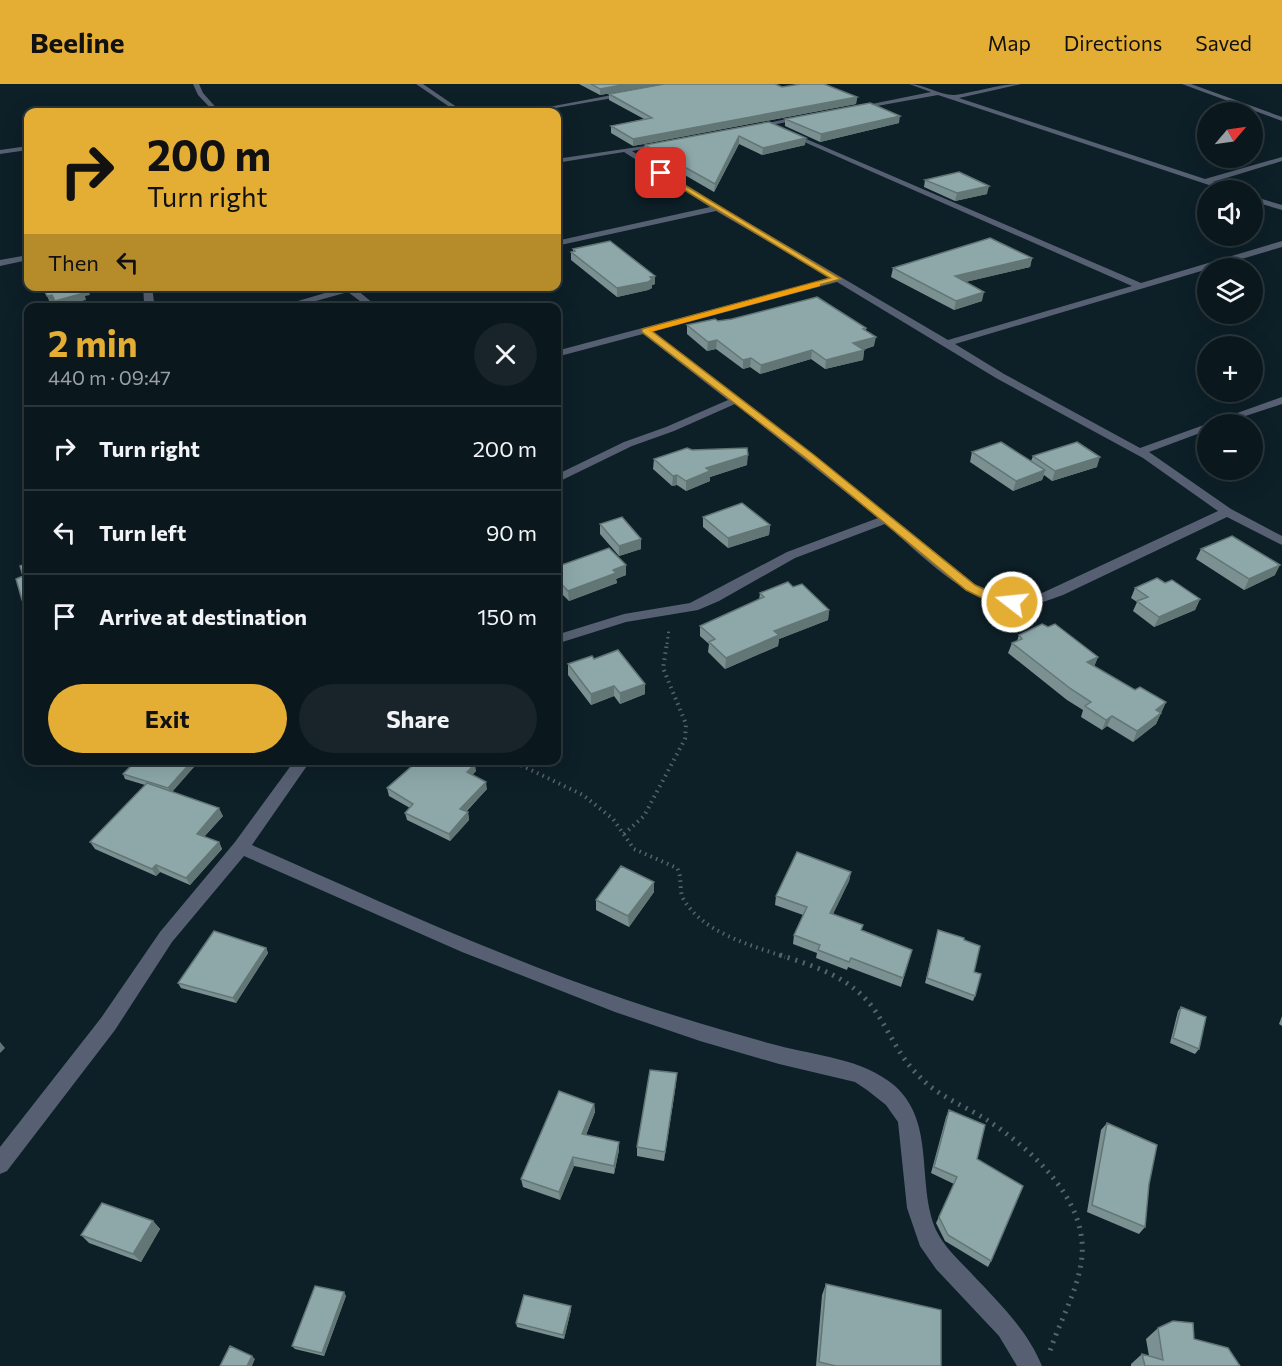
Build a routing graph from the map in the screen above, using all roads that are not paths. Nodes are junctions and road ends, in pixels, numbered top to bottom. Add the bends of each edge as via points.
1 (196, 84) edge
2 (419, 84) edge
3 (912, 84) edge
4 (1018, 84) edge
5 (1185, 84) edge
6 (634, 93) edge
7 (938, 93) junction
8 (950, 97) junction
9 (213, 108) edge
10 (455, 108) edge
11 (548, 108) edge
12 (851, 109) edge
13 (812, 116) edge
14 (1282, 119) edge
15 (769, 124) junction
16 (748, 128) edge
17 (669, 143) edge
18 (24, 149) edge
19 (627, 151) junction
20 (0, 152) edge
21 (1282, 159) edge
22 (561, 160) edge
23 (1198, 180) edge
24 (1211, 180) edge
25 (1263, 202) edge
26 (717, 208) junction
27 (1282, 208) edge
28 (561, 243) edge
29 (1282, 244) edge
30 (24, 259) edge
31 (0, 263) edge
32 (837, 279) junction
33 (1140, 286) junction
34 (342, 291) edge
35 (353, 291) edge
36 (297, 303) edge
37 (368, 303) edge
38 (645, 331) junction
39 (948, 343) junction
40 (561, 353) edge
41 (736, 400) junction
42 (1282, 400) edge
43 (1241, 414) edge
44 (1197, 430) edge
45 (1139, 452) junction
46 (561, 478) edge
47 (1227, 512) junction
48 (888, 519) junction
49 (1282, 541) edge
50 (561, 638) edge
51 (300, 765) edge
52 (241, 847) junction
53 (0, 1164) edge
54 (1030, 1366) edge

1 - 9 street
2 - 10 street
3 - 7 street
4 - 8 street
5 - 14 street
6 - 11 street
7 - 8 street
7 - 12 street
8 - 23 street
13 - 15 street
15 - 16 street
15 - 33 street
17 - 19 street
18 - 20 street
19 - 22 street
19 - 26 street
21 - 24 street
25 - 27 street
26 - 28 street
26 - 32 street
29 - 33 street
30 - 31 street
32 - 38 street
32 - 39 street
33 - 39 street
34 - 36 street
35 - 37 street
38 - 40 street
38 - 41 street
39 - 45 street via 1035,397
41 - 46 street via 628,444
41 - 48 street
42 - 43 street
44 - 45 street
45 - 47 street
47 - 48 street via 1058,591 1032,601 1012,602 971,588
47 - 49 street
48 - 50 street via 807,548 693,607 624,618
51 - 52 street
52 - 53 street via 165,937 108,1024
52 - 54 street via 497,958 625,1008 689,1031 859,1074 883,1087 908,1120 918,1208 928,1238 944,1262 1007,1328

